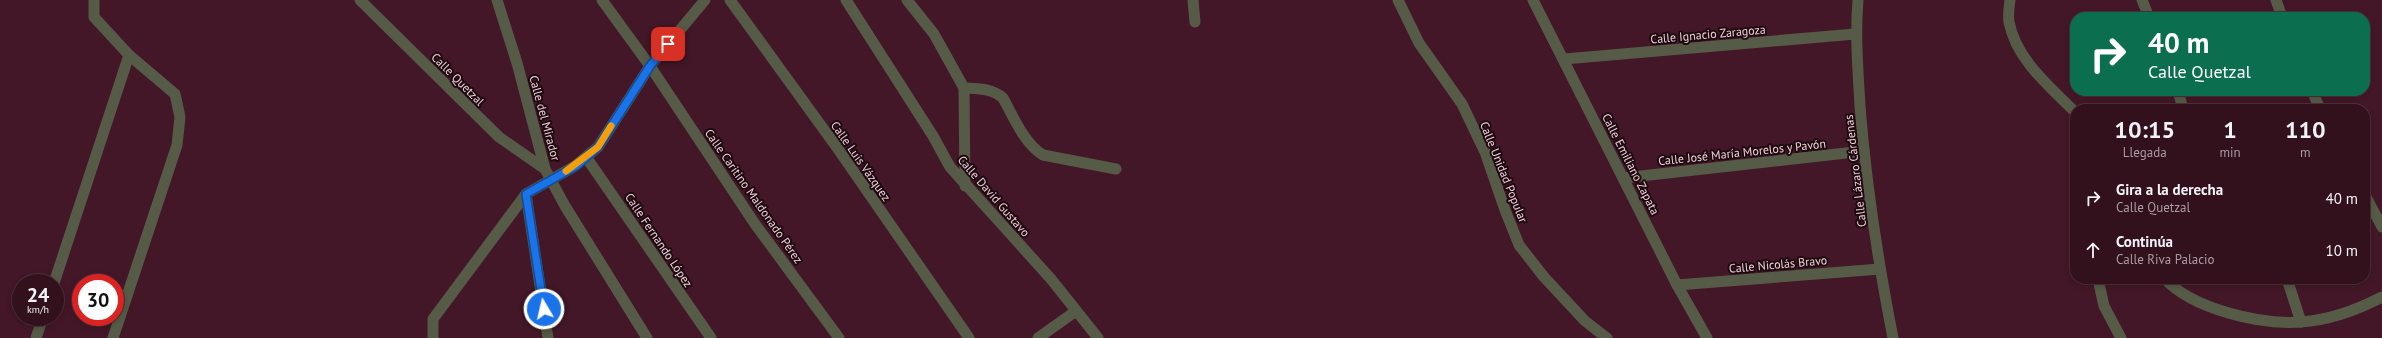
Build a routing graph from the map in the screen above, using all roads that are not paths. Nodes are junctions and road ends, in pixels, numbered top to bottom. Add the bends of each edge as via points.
1 (94, 0) edge
2 (360, 0) edge
3 (497, 0) edge
4 (602, 0) edge
5 (705, 0) edge
6 (730, 0) edge
7 (846, 0) edge
8 (907, 0) edge
9 (1193, 0) edge
10 (1398, 0) edge
11 (1533, 0) edge
12 (1858, 0) edge
13 (2010, 0) edge
14 (2142, 0) edge
15 (2276, 0) edge
16 (2147, 12) edge
17 (2280, 12) edge
18 (1195, 22) dead end
19 (1855, 34) junction
20 (129, 55) junction
21 (1564, 59) junction
22 (650, 66) junction
23 (964, 88) junction
24 (2070, 107) edge
25 (1864, 151) junction
26 (586, 157) junction
27 (545, 168) junction
28 (1116, 169) dead end
29 (1623, 178) junction
30 (551, 179) junction
31 (965, 186) junction
32 (526, 194) junction
33 (2370, 204) edge
34 (2382, 226) edge
35 (1880, 269) junction
36 (57, 274) edge
37 (2099, 284) edge
38 (2170, 284) edge
39 (2289, 284) edge
40 (1677, 285) junction
41 (2382, 297) edge
42 (1076, 311) junction
43 (2301, 322) junction
44 (40, 326) edge
45 (36, 338) edge
46 (113, 338) edge
47 (433, 338) edge
48 (548, 338) edge
49 (647, 338) edge
50 (711, 338) edge
51 (839, 338) edge
52 (969, 338) edge
53 (1038, 338) edge
54 (1098, 338) edge
55 (1607, 338) edge
56 (1707, 338) edge
57 (1893, 338) edge
58 (2121, 338) edge

1 - 20 street via 94,17
2 - 27 street, Calle Quetzal via 499,137
3 - 27 street, Calle del Mirador
4 - 22 street, Calle Caritino Maldonado Pérez
5 - 22 street
6 - 52 street, Calle Luis Vázquez via 838,149
7 - 31 street, Calle David Gustavo via 950,167
8 - 23 street via 934,34
9 - 18 street
10 - 55 street, Calle Unidad Popular via 1419,43 1462,104 1485,152 1519,245 1575,310
11 - 21 street, Calle Emiliano Zapata
12 - 19 street, Calle Lázaro Cárdenas
13 - 24 street via 2009,20 2016,46 2037,73
14 - 16 street
15 - 17 street
19 - 21 street, Calle Ignacio Zaragoza
19 - 25 street, Calle Lázaro Cárdenas
20 - 36 street
20 - 46 street via 175,94 180,117 177,146
21 - 29 street, Calle Emiliano Zapata
22 - 26 street via 598,147
22 - 51 street, Calle Caritino Maldonado Pérez via 755,224
23 - 28 street via 987,90 1003,98 1034,150 1043,155
23 - 31 street
25 - 29 street, Calle José María Morelos y Pavón
25 - 35 street, Calle Lázaro Cárdenas
26 - 30 street via 576,166
26 - 50 street, Calle Fernando López
27 - 30 street, Calle del Mirador
29 - 40 street, Calle Emiliano Zapata
30 - 32 street
30 - 49 street, Calle del Mirador
31 - 42 street, Calle David Gustavo
32 - 47 street via 433,319
32 - 48 street
33 - 34 street
35 - 40 street, Calle Nicolás Bravo
35 - 57 street, Calle Lázaro Cárdenas
37 - 58 street via 2104,306
38 - 43 street via 2175,290 2204,305 2260,320
39 - 43 street
40 - 56 street, Calle Emiliano Zapata
41 - 43 street via 2356,311
42 - 53 street
42 - 54 street, Calle David Gustavo
44 - 45 street

